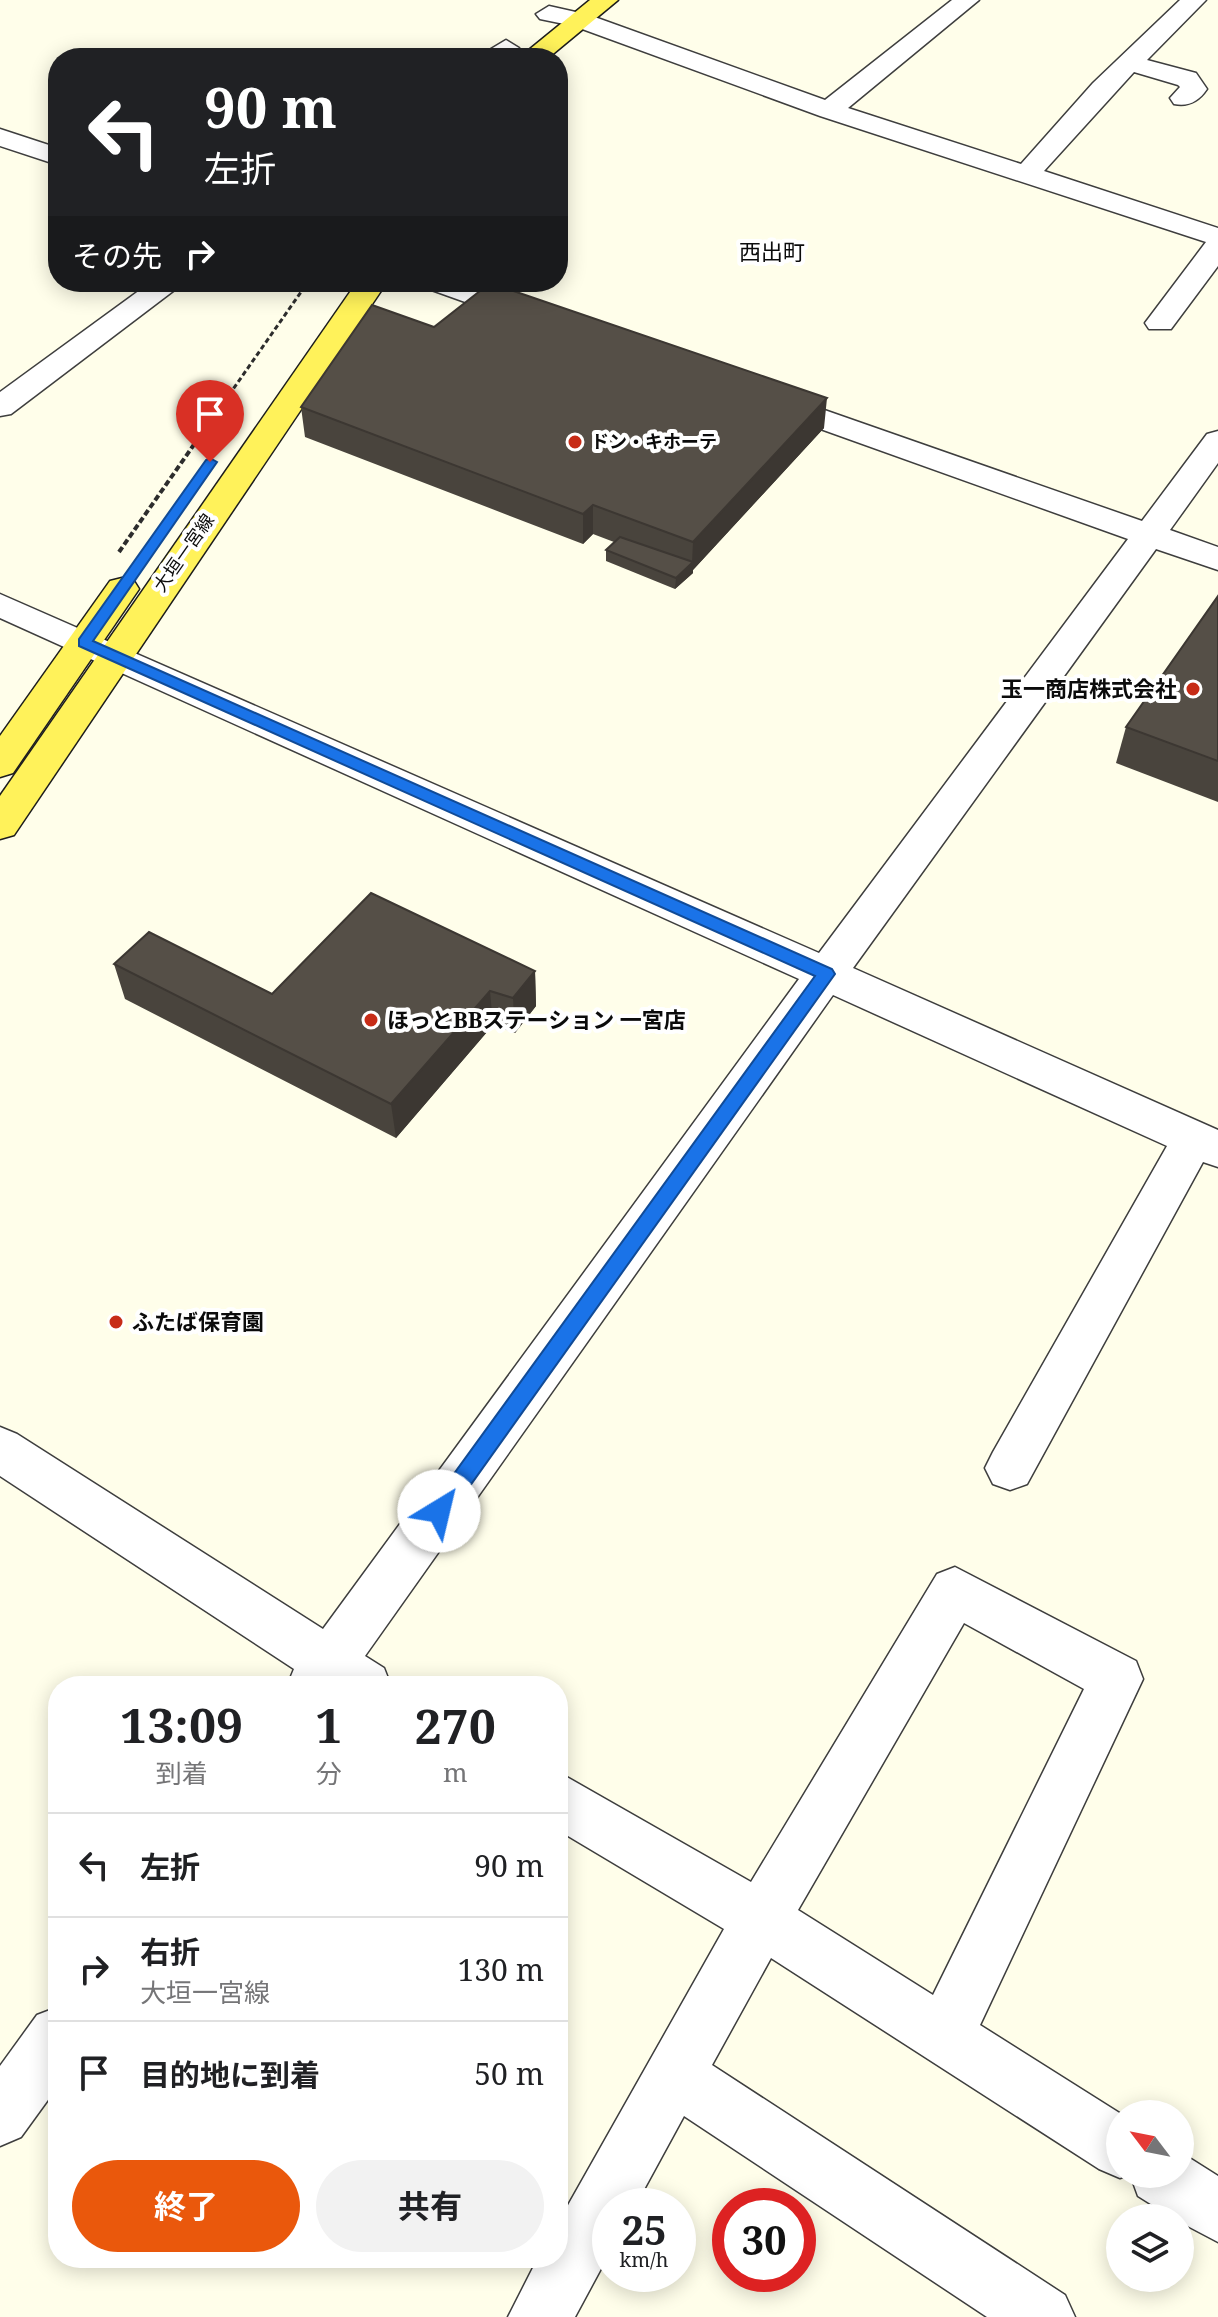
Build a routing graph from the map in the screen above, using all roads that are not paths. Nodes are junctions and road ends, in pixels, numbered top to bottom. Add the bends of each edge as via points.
1 (606, 0) edge
2 (967, 0) edge
3 (1194, 0) edge
4 (530, 32) edge
5 (1129, 63) junction
6 (1183, 98) dead end
7 (829, 110) junction
8 (0, 137) edge
9 (48, 154) edge
10 (1028, 172) junction
11 (1218, 237) edge
12 (1218, 246) edge
13 (156, 292) edge
14 (329, 292) edge
15 (365, 292) edge
16 (464, 292) edge
17 (1160, 323) dead end
18 (555, 324) edge
19 (748, 392) edge
20 (0, 407) edge
21 (1218, 441) edge
22 (192, 488) dead end
23 (1149, 534) junction
24 (1218, 559) edge
25 (128, 560) road end
26 (0, 605) edge
27 (100, 648) junction
28 (0, 764) edge
29 (0, 825) edge
30 (826, 974) junction
31 (1206, 1143) edge
32 (0, 1449) edge
33 (1010, 1468) dead end
34 (332, 1676) edge
35 (338, 1676) edge
36 (568, 1805) edge
37 (761, 1919) junction
38 (944, 2036) junction
39 (48, 2050) edge
40 (675, 2075) junction
41 (0, 2116) edge
42 (1106, 2139) edge
43 (1182, 2188) edge
44 (1218, 2211) edge
45 (568, 2267) edge
46 (567, 2268) edge
47 (540, 2317) edge
48 (1043, 2317) edge

1 - 4 main road
2 - 7 street
3 - 5 street
4 - 7 street
5 - 6 street via 1187,79 1194,89
5 - 10 street
7 - 10 street
8 - 9 street
10 - 11 street
12 - 17 street
13 - 20 street
14 - 22 main road, 大垣一宮線
15 - 27 main road, 大垣一宮線
16 - 18 street
19 - 23 street
21 - 23 street
23 - 24 street
23 - 30 street
25 - 27 main road, 大垣一宮線
26 - 27 street
27 - 28 main road, 大垣一宮線
27 - 29 main road, 大垣一宮線
27 - 30 street
30 - 31 street
30 - 35 street
31 - 33 street
32 - 34 street
36 - 37 street
37 - 38 street
37 - 38 street via 955,1591 1117,1679
37 - 40 street
38 - 42 street
39 - 41 street
40 - 45 street
40 - 48 street
43 - 44 street
46 - 47 street

